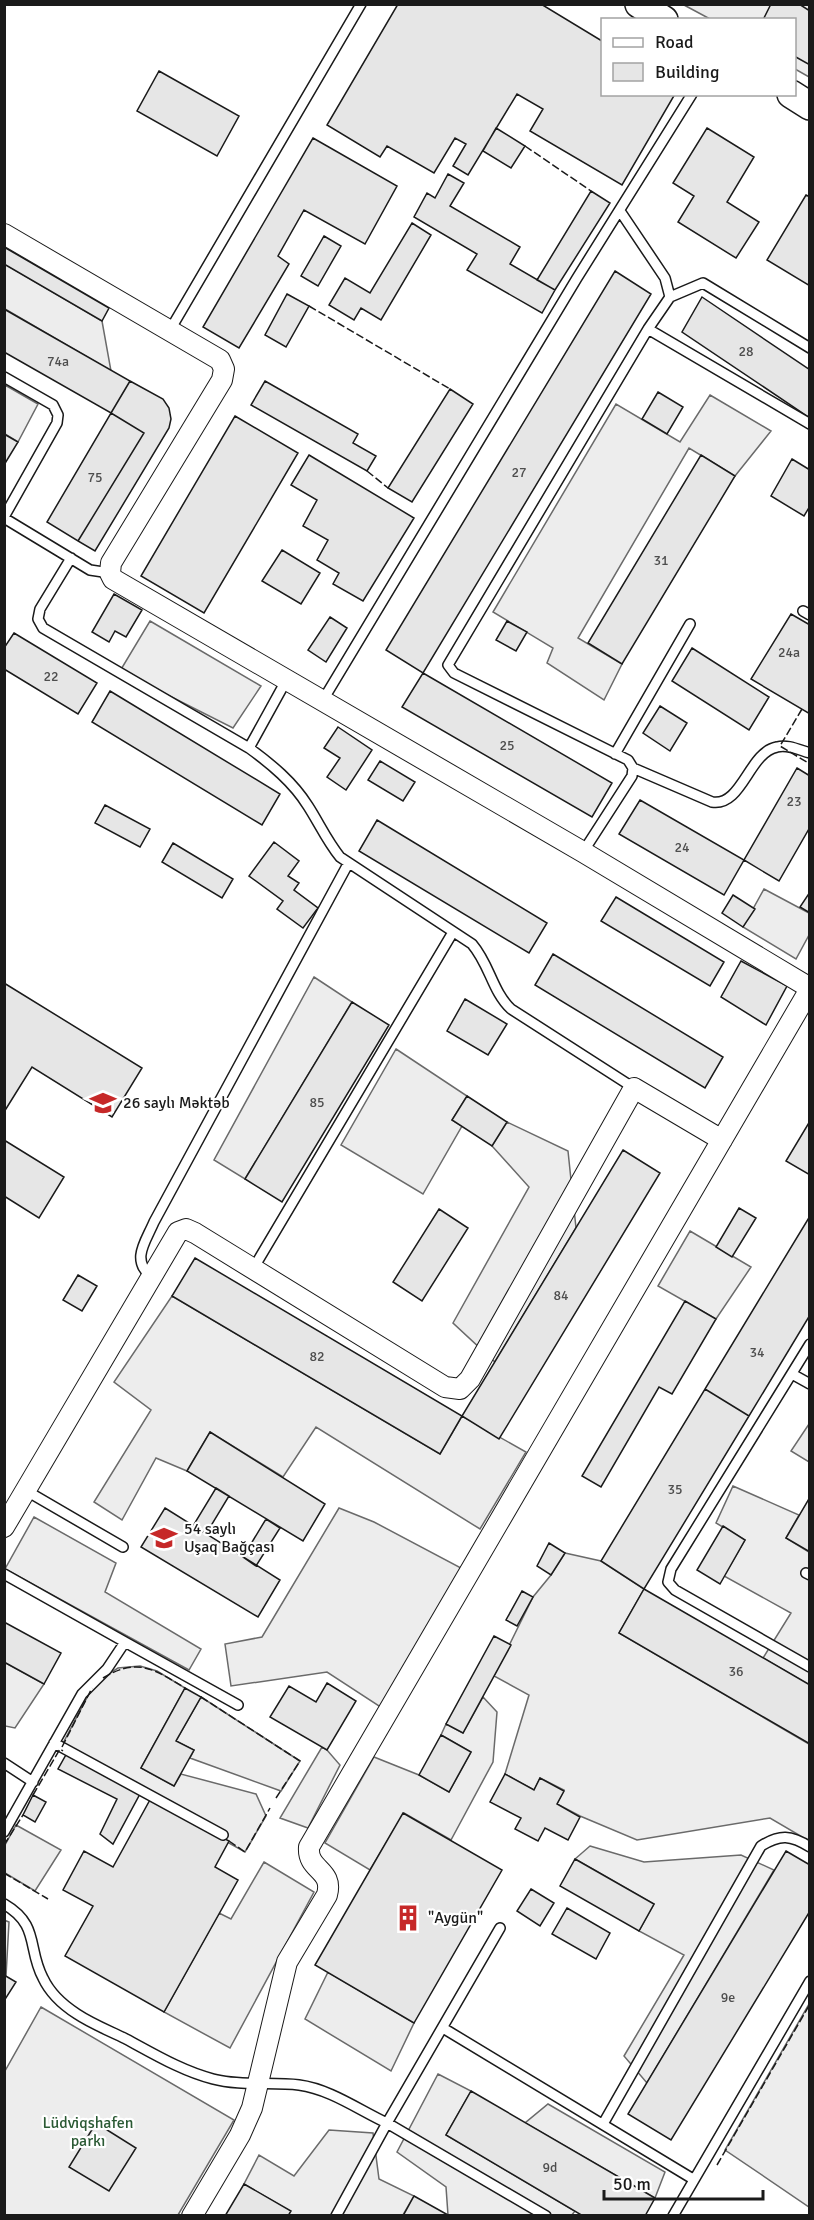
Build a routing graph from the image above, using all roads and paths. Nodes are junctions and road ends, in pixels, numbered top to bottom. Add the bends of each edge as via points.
1 (361, 4) edge
2 (639, 4) edge
3 (661, 18) edge
4 (691, 96) edge
5 (794, 96) edge
6 (810, 106) edge
7 (620, 211) junction
8 (4, 234) edge
9 (670, 297) junction
10 (648, 329) junction
11 (170, 330) junction
12 (810, 348) edge
13 (4, 377) edge
14 (810, 424) edge
15 (4, 518) edge
16 (71, 558) junction
17 (110, 573) junction
18 (690, 624) dead end
19 (286, 679) junction
20 (323, 700) junction
21 (249, 747) junction
22 (810, 753) edge
23 (615, 754) junction
24 (633, 768) junction
25 (583, 852) junction
26 (348, 864) junction
27 (453, 933) junction
28 (810, 988) edge
29 (634, 1088) junction
30 (722, 1140) junction
31 (253, 1269) junction
32 (151, 1277) junction
33 (810, 1344) edge
34 (792, 1374) junction
35 (810, 1384) edge
36 (25, 1490) junction
37 (4, 1527) edge
38 (123, 1547) dead end
39 (4, 1574) edge
40 (125, 1642) junction
41 (810, 1667) edge
42 (238, 1706) dead end
43 (54, 1743) junction
44 (4, 1763) edge
45 (33, 1782) junction
46 (4, 1832) edge
47 (222, 1835) dead end
48 (810, 1847) edge
49 (4, 1904) edge
50 (500, 1928) dead end
51 (810, 1982) edge
52 (443, 2028) junction
53 (260, 2082) junction
54 (387, 2123) junction
55 (603, 2124) junction
56 (693, 2179) junction
57 (192, 2216) edge
58 (336, 2216) edge
59 (546, 2216) edge
60 (672, 2216) edge

1 - 11 lane
2 - 3 main road
4 - 7 lane
5 - 6 main road
7 - 9 lane via 665,278
7 - 20 lane
8 - 11 street
9 - 10 lane
9 - 12 lane via 703,283
10 - 14 lane
10 - 23 lane via 448,665 454,673
11 - 17 street via 220,360 224,369 222,380 111,564
13 - 15 lane via 52,405 58,415
15 - 16 lane
16 - 17 lane via 90,570
16 - 21 lane via 40,609 38,620 43,628
17 - 19 street via 117,582
18 - 23 lane
19 - 20 street
19 - 21 lane
20 - 25 street
21 - 26 lane via 298,791 329,844
22 - 24 lane via 793,747 772,748 727,801 720,803
23 - 24 lane via 628,760
24 - 25 lane via 632,776
25 - 28 street
26 - 27 lane
26 - 32 lane via 154,1222 140,1254 142,1268
27 - 29 lane via 480,953 503,1001 512,1009
27 - 31 lane
28 - 30 street
29 - 30 street
29 - 31 street via 471,1380 460,1389 445,1387
30 - 53 street via 309,1847 308,1855 330,1886 287,1962
31 - 32 street via 186,1229 178,1232
32 - 36 street
33 - 34 lane
34 - 35 lane
34 - 41 lane via 671,1569 668,1582 675,1590
36 - 37 street
36 - 38 lane
39 - 40 lane
40 - 42 lane
40 - 43 lane via 107,1669 82,1694
43 - 45 lane
43 - 47 lane
44 - 45 lane
45 - 46 lane
48 - 55 lane via 786,1837 774,1838 761,1846
49 - 53 lane via 28,1926 42,1977 58,1999 77,2014 185,2070 215,2080
50 - 52 lane
51 - 56 lane
52 - 54 lane
52 - 55 lane
53 - 54 lane via 301,2085 321,2091
53 - 57 street via 240,2135
54 - 58 lane
54 - 59 lane
55 - 56 lane
56 - 60 lane

